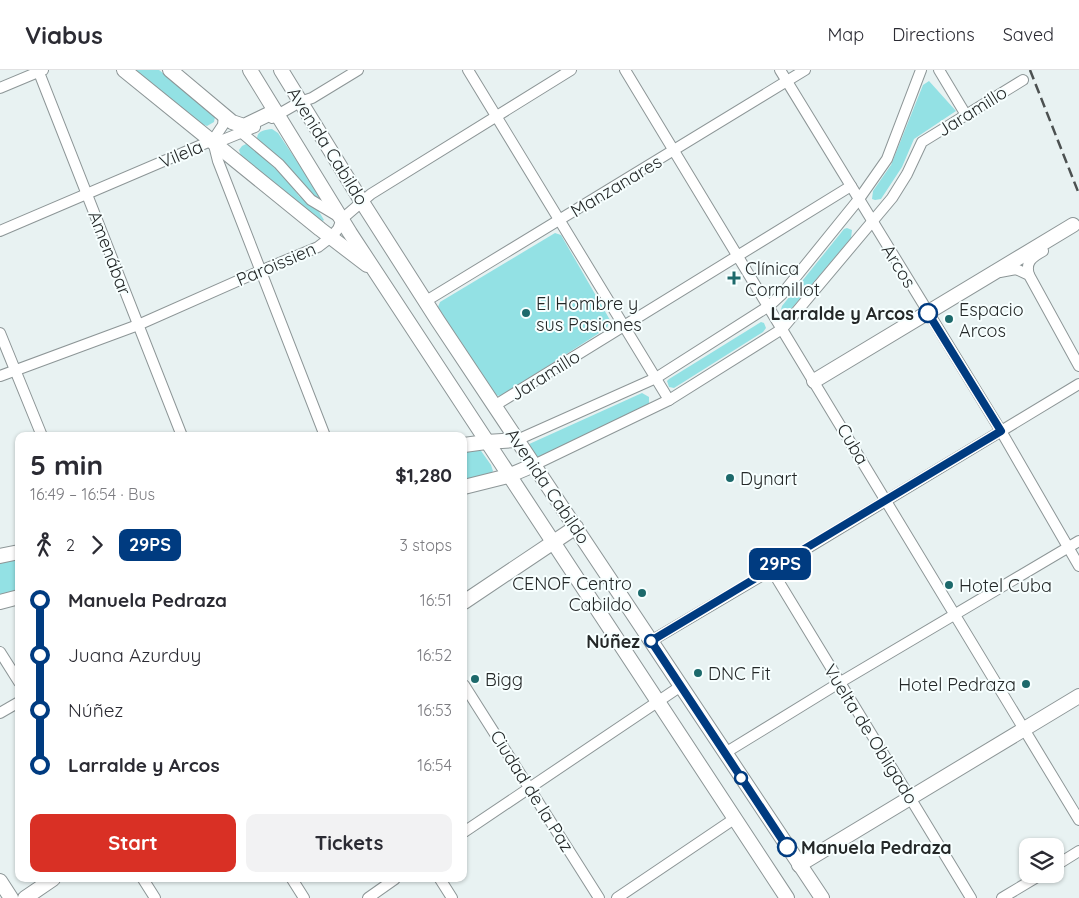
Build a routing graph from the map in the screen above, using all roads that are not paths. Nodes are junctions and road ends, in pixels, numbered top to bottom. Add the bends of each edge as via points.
1 (40, 70) edge
2 (124, 70) edge
3 (170, 70) edge
4 (250, 70) edge
5 (281, 70) edge
6 (358, 70) edge
7 (468, 70) edge
8 (572, 70) edge
9 (625, 70) edge
10 (780, 70) edge
11 (805, 70) edge
12 (921, 70) edge
13 (939, 70) edge
14 (1022, 80) dead end
15 (787, 81) junction
16 (0, 88) edge
17 (300, 102) junction
18 (276, 113) junction
19 (224, 115) junction
20 (966, 115) junction
21 (496, 116) junction
22 (242, 133) junction
23 (212, 140) junction
24 (674, 150) junction
25 (851, 186) junction
26 (87, 194) junction
27 (858, 199) junction
28 (362, 202) junction
29 (342, 219) junction
30 (559, 220) junction
31 (872, 223) junction
32 (1077, 225) edge
33 (0, 232) edge
34 (331, 237) junction
35 (738, 255) junction
36 (374, 270) junction
37 (260, 271) junction
38 (990, 275) junction
39 (1029, 275) junction
40 (426, 301) junction
41 (769, 306) junction
42 (928, 313) junction
43 (138, 325) junction
44 (624, 325) junction
45 (782, 329) junction
46 (0, 333) edge
47 (1079, 366) edge
48 (15, 370) junction
49 (0, 376) edge
50 (656, 378) junction
51 (814, 381) junction
52 (1079, 384) edge
53 (669, 400) junction
54 (494, 406) junction
55 (1001, 431) junction
56 (40, 432) edge
57 (180, 432) edge
58 (323, 432) edge
59 (517, 440) junction
60 (486, 442) junction
61 (467, 445) edge
62 (534, 465) junction
63 (508, 476) junction
64 (467, 486) edge
65 (886, 500) junction
66 (576, 527) junction
67 (1079, 541) edge
68 (553, 542) junction
69 (1068, 548) junction
70 (15, 553) edge
71 (0, 556) edge
72 (1079, 566) edge
73 (771, 569) junction
74 (15, 598) edge
75 (467, 600) edge
76 (0, 602) edge
77 (954, 614) junction
78 (651, 641) junction
79 (0, 652) edge
80 (15, 676) edge
81 (839, 683) junction
82 (681, 686) junction
83 (467, 690) edge
84 (1079, 696) edge
85 (657, 702) junction
86 (15, 704) edge
87 (0, 713) edge
88 (1024, 729) junction
89 (725, 753) junction
90 (530, 789) junction
91 (911, 798) junction
92 (734, 819) junction
93 (1079, 820) edge
94 (467, 830) edge
95 (1079, 851) edge
96 (1064, 860) edge
97 (799, 865) junction
98 (0, 881) edge
99 (49, 882) edge
100 (145, 882) edge
101 (294, 882) edge
102 (392, 882) edge
103 (442, 882) edge
104 (1027, 883) edge
105 (11, 898) edge
106 (25, 898) edge
107 (155, 898) edge
108 (304, 898) edge
109 (368, 898) edge
110 (452, 898) edge
111 (599, 898) edge
112 (618, 898) edge
113 (787, 898) edge
114 (822, 898) edge
115 (971, 898) edge
116 (1002, 898) edge

1 - 16 street
1 - 26 street, Amenábar
2 - 23 main road
3 - 19 main road
4 - 18 main road, Avenida Cabildo
5 - 17 main road, Avenida Cabildo
6 - 17 street, Vilela
7 - 21 street
8 - 21 street, Paroissien
9 - 24 street, Cuba
10 - 15 street, Arcos
11 - 15 street, Manzanares
12 - 27 street via 888,159
13 - 20 street
14 - 20 street, Jaramillo
15 - 24 street, Manzanares
15 - 25 street, Arcos
17 - 18 street, Vilela
17 - 28 main road, Avenida Cabildo
18 - 19 main road, Vilela via 244,126
18 - 22 street, Vilela
18 - 29 main road, Avenida Cabildo
19 - 23 street via 223,125
20 - 31 street, Jaramillo via 922,142 907,174
21 - 28 street, Paroissien
21 - 30 street
22 - 23 street, Vilela via 224,140
22 - 29 street via 279,164 311,200
23 - 26 street, Vilela
23 - 34 main road
23 - 37 street
24 - 30 street, Manzanares
24 - 35 street, Cuba
25 - 27 street, Arcos
25 - 35 street, Jaramillo
26 - 33 street, Vilela
26 - 43 street, Amenábar
27 - 31 street, Arcos
27 - 41 street
28 - 29 street, Paroissien
28 - 40 main road, Avenida Cabildo
29 - 34 street, Paroissien
29 - 36 main road, Avenida Cabildo
30 - 40 street, Manzanares
30 - 44 street
31 - 42 street, Arcos
31 - 45 street
32 - 38 main road
32 - 39 street via 1032,258 1028,265
34 - 36 main road
34 - 37 street, Paroissien via 318,247
35 - 41 street, Cuba
35 - 44 street, Jaramillo
36 - 60 main road, Avenida Cabildo
37 - 43 street, Paroissien
37 - 58 street
38 - 39 street via 1014,269
38 - 42 main road
39 - 47 street
40 - 54 main road, Avenida Cabildo
41 - 45 street, Cuba
41 - 50 street
42 - 51 main road
42 - 55 street, Arcos
43 - 48 street, Paroissien
43 - 57 street, Amenábar
44 - 50 street
44 - 54 street, Jaramillo
45 - 51 street, Cuba
45 - 53 street
46 - 48 street
48 - 49 street, Paroissien
48 - 56 street
50 - 53 street
50 - 59 street
51 - 65 street, Cuba
52 - 55 street
53 - 62 street
54 - 59 main road, Avenida Cabildo
55 - 65 street
55 - 69 street, Arcos
59 - 60 main road
59 - 62 main road, Avenida Cabildo
60 - 61 main road
60 - 63 main road, Avenida Cabildo
62 - 63 main road
62 - 66 main road, Avenida Cabildo
63 - 64 main road
63 - 68 main road, Avenida Cabildo
65 - 73 street
65 - 77 street, Cuba
66 - 68 main road
66 - 78 main road, Avenida Cabildo
67 - 69 street
68 - 75 main road
68 - 85 main road, Avenida Cabildo
69 - 72 street, Arcos
69 - 77 street
70 - 71 main road
73 - 78 street
73 - 81 street, Vuelta de Obligado
74 - 76 main road
77 - 81 street
77 - 88 street, Cuba
78 - 82 main road, Avenida Cabildo
79 - 80 street
81 - 89 street
81 - 91 street, Vuelta de Obligado
82 - 85 street
82 - 89 main road, Avenida Cabildo
83 - 90 street, Ciudad de la Paz
84 - 88 main road
85 - 90 street
85 - 92 main road, Avenida Cabildo
86 - 87 street
88 - 91 main road
88 - 93 street, Cuba
89 - 97 main road, Avenida Cabildo
90 - 94 street
90 - 111 street, Ciudad de la Paz
91 - 97 main road
91 - 115 street, Vuelta de Obligado
92 - 112 street
92 - 113 main road, Avenida Cabildo
95 - 96 street
97 - 114 main road, Avenida Cabildo
98 - 105 main road
99 - 106 main road
100 - 107 street
101 - 108 street
102 - 109 street
103 - 110 street
104 - 116 street

